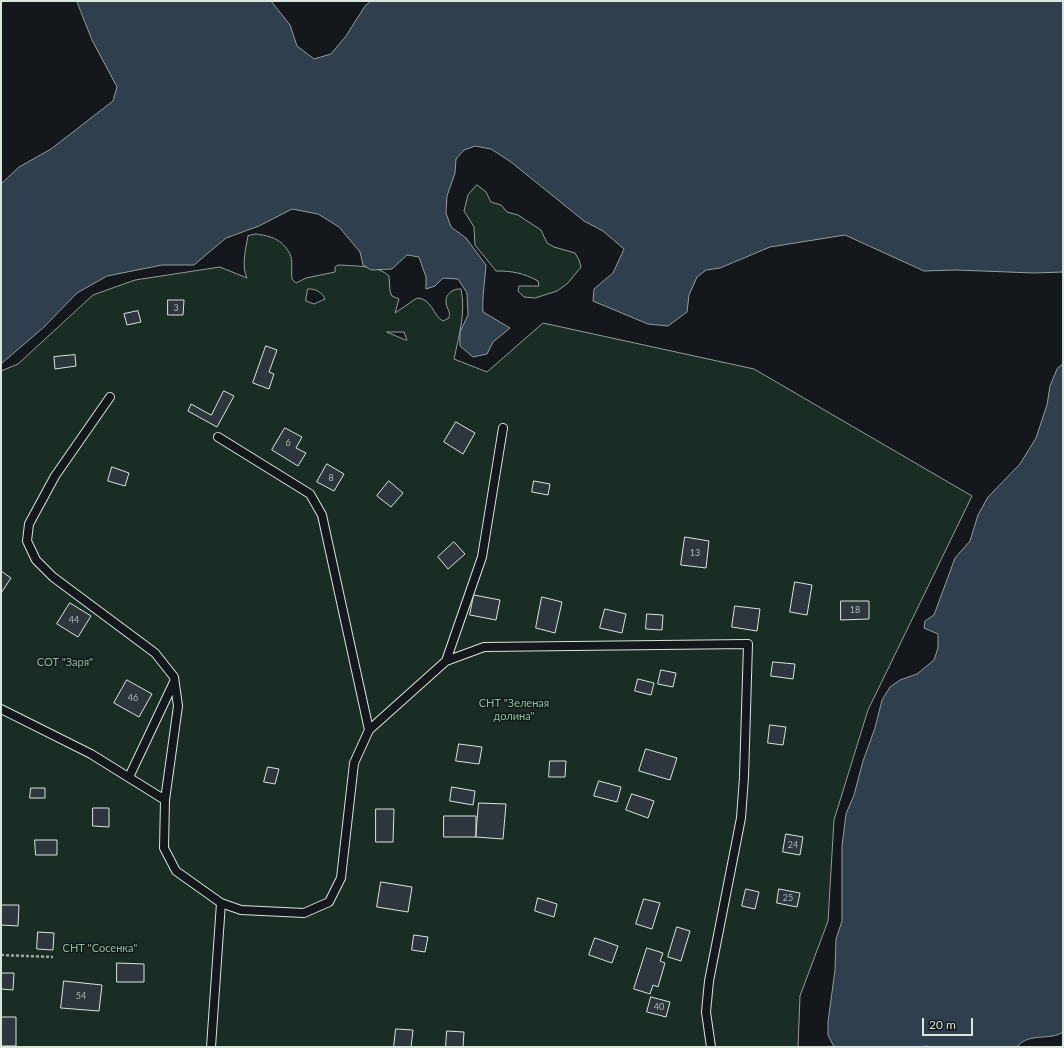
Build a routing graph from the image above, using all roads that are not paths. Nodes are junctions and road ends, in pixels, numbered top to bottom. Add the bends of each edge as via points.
1 (110, 397) dead end
2 (503, 428) dead end
3 (218, 437) dead end
4 (446, 660) junction
5 (174, 682) junction
6 (1, 709) edge
7 (369, 730) junction
8 (129, 777) junction
9 (165, 800) junction
10 (221, 902) junction
11 (211, 1047) edge
12 (711, 1047) edge

1 - 5 lane via 55,476 29,524 28,541 36,560 53,577 155,653 174,677
2 - 4 lane via 482,557
3 - 7 lane via 310,494 322,515
4 - 7 lane
4 - 12 lane via 484,647 748,644 741,818 709,981 706,1012
5 - 8 lane
5 - 9 lane via 178,706
6 - 8 lane via 91,754
7 - 10 lane via 354,763 341,878 329,902 304,913 241,910
8 - 9 lane
9 - 10 lane via 164,848 176,871
10 - 11 lane

